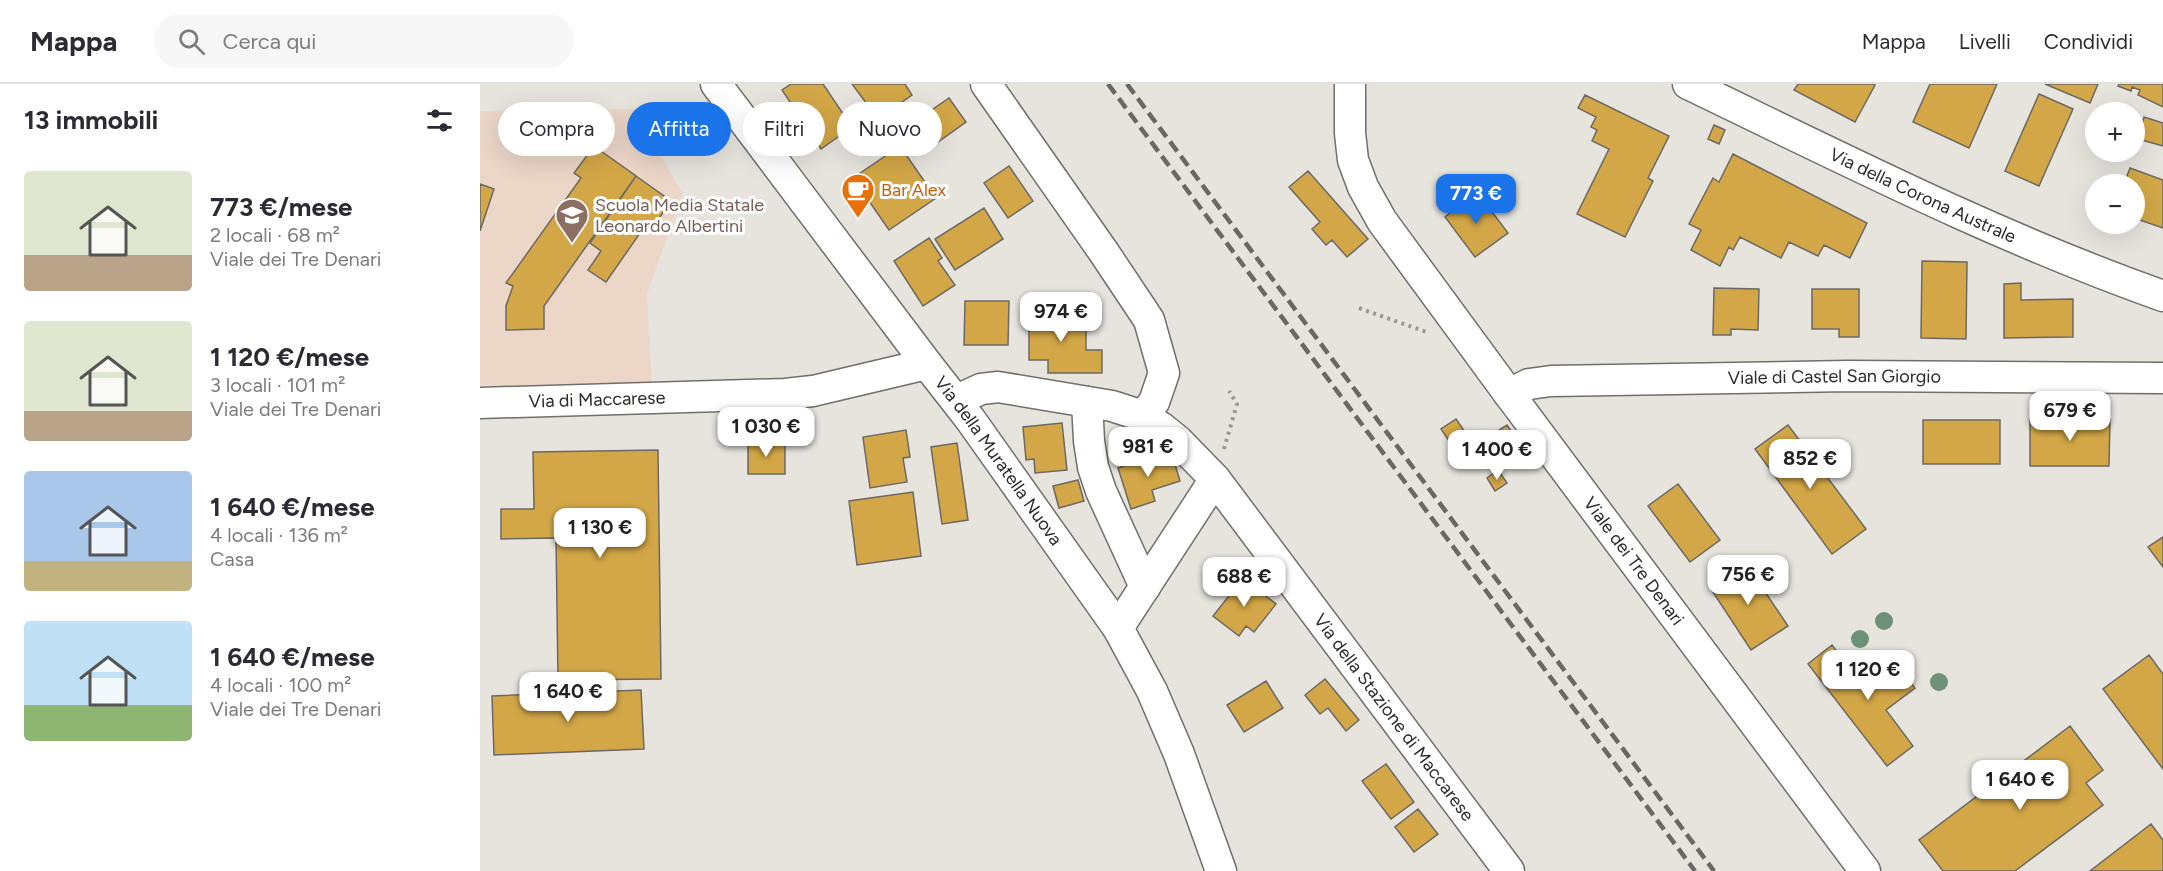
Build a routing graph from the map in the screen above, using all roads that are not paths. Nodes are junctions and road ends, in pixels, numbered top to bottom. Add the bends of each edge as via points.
1 (716, 84) edge
2 (986, 84) edge
3 (1350, 84) edge
4 (1690, 84) edge
5 (2163, 296) edge
6 (927, 364) junction
7 (2163, 378) edge
8 (1509, 394) junction
9 (957, 400) junction
10 (1086, 402) junction
11 (480, 403) edge
12 (1143, 416) junction
13 (1215, 479) junction
14 (1145, 587) junction
15 (1118, 628) junction
16 (1221, 871) edge
17 (1509, 871) edge
18 (1865, 871) edge

1 - 6 street, Via della Muratella Nuova
2 - 12 street via 1149,320 1164,373 1155,402
3 - 8 street, Viale dei Tre Denari via 1352,152 1367,195
4 - 5 street, Via della Corona Australe via 2013,238
6 - 9 street, Via della Muratella Nuova
6 - 11 street, Via di Maccarese via 785,394
7 - 8 street, Viale di Castel San Giorgio via 1848,376 1551,381 1529,384
8 - 18 street, Viale dei Tre Denari
9 - 10 street, Via della Stazione di Maccarese via 981,389 998,387
9 - 15 street, Via della Muratella Nuova
10 - 12 street, Via della Stazione di Maccarese
10 - 14 street via 1093,467
12 - 13 street, Via della Stazione di Maccarese via 1178,441
13 - 14 street
13 - 17 street, Via della Stazione di Maccarese
14 - 15 street
15 - 16 street, Via della Muratella Nuova via 1152,691 1179,754

